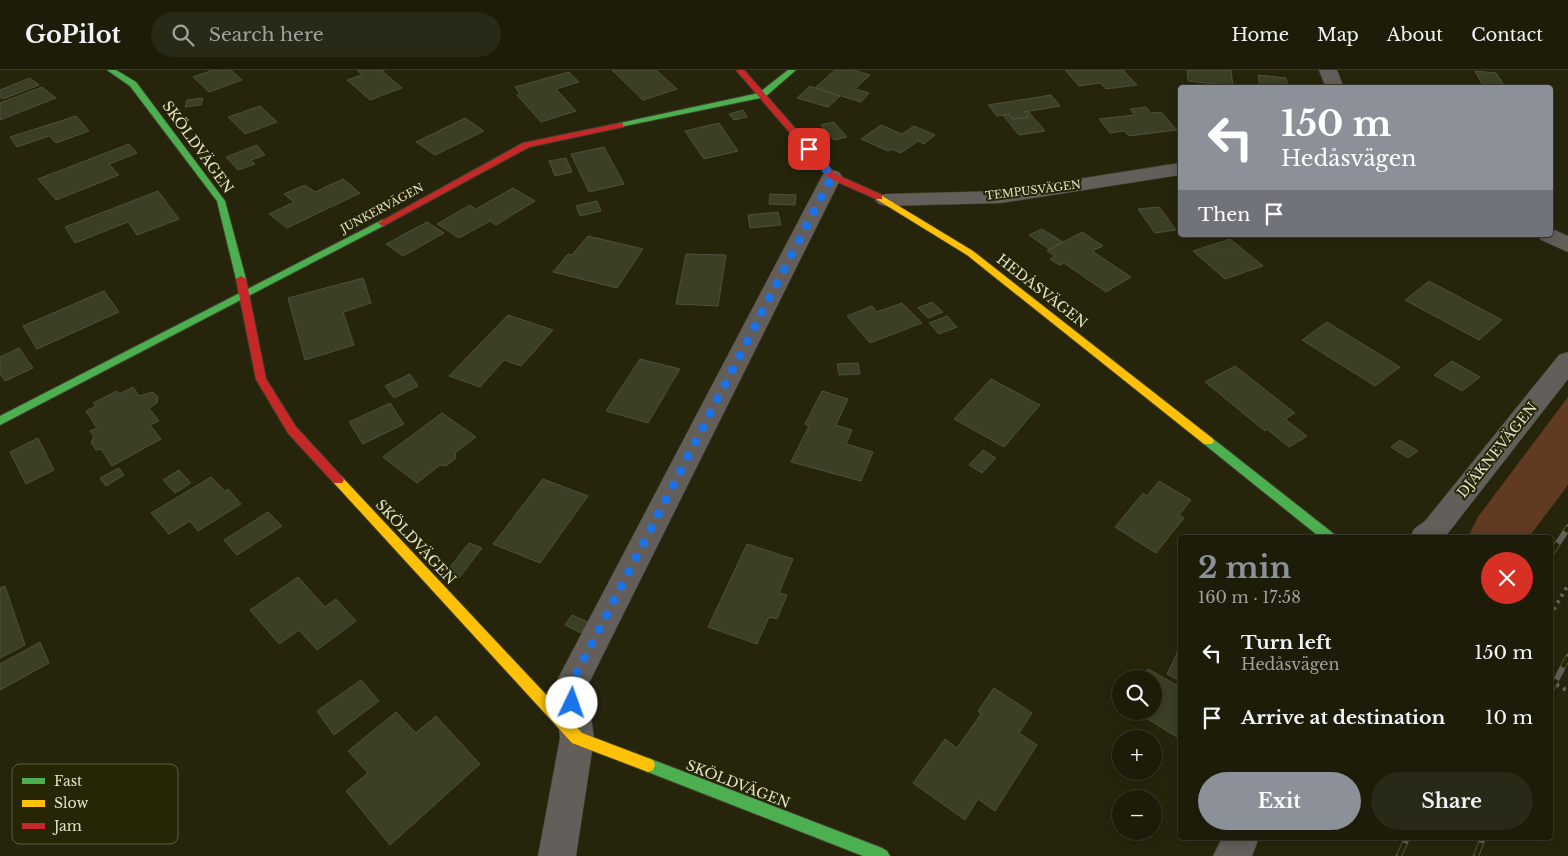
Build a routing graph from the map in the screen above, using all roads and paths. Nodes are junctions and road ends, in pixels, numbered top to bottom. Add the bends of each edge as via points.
1 (111, 70) edge
2 (740, 70) edge
3 (792, 70) edge
4 (1328, 70) edge
5 (1334, 85) edge
6 (762, 95) junction
7 (1178, 169) edge
8 (832, 176) junction
9 (886, 200) junction
10 (1553, 237) edge
11 (1568, 245) edge
12 (245, 294) junction
13 (1568, 361) edge
14 (0, 421) edge
15 (1326, 535) edge
16 (1428, 535) edge
17 (1568, 585) edge
18 (1553, 611) edge
19 (1553, 683) edge
20 (1568, 691) edge
21 (577, 738) junction
22 (1240, 840) edge
23 (557, 856) edge
24 (882, 856) edge
25 (1232, 856) edge

1 - 12 street, SKÖLDVÄGEN via 133,84 221,201
2 - 6 street, HEDÅSVÄGEN
3 - 6 street, JUNKERVÄGEN
4 - 5 street
6 - 8 street, HEDÅSVÄGEN
6 - 12 street, JUNKERVÄGEN via 526,145
7 - 9 street, TEMPUSVÄGEN via 1001,197
8 - 9 street, HEDÅSVÄGEN
8 - 21 street via 570,686
9 - 15 street, HEDÅSVÄGEN via 970,253
10 - 11 street
12 - 14 street, JUNKERVÄGEN
12 - 21 street, SKÖLDVÄGEN via 261,380 292,430
13 - 16 street, DJÄKNEVÄGEN
17 - 18 path
19 - 20 path
21 - 23 street
21 - 24 street, SKÖLDVÄGEN
22 - 25 street

